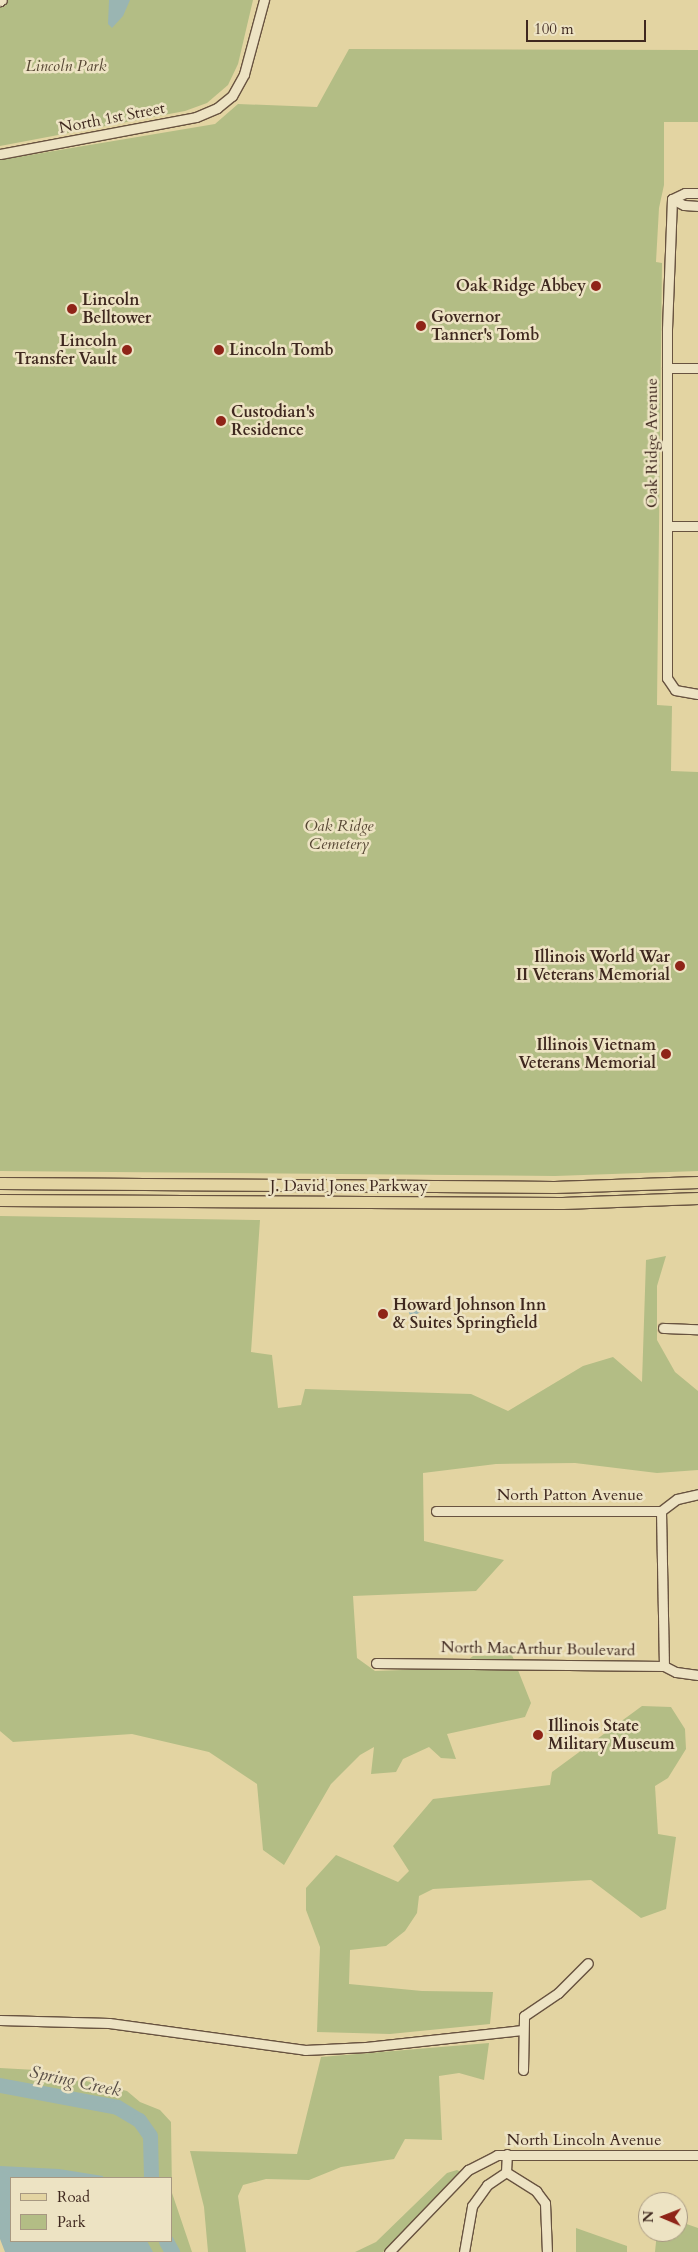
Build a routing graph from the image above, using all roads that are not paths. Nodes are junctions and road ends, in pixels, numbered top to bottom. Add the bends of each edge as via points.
1 (264, 0) edge
2 (0, 154) edge
3 (698, 193) edge
4 (672, 199) junction
5 (698, 206) edge
6 (667, 368) junction
7 (698, 368) edge
8 (668, 526) junction
9 (698, 526) edge
10 (698, 694) edge
11 (698, 1182) edge
12 (0, 1183) edge
13 (698, 1198) edge
14 (0, 1200) edge
15 (663, 1328) dead end
16 (698, 1329) edge
17 (698, 1494) edge
18 (436, 1511) dead end
19 (661, 1511) junction
20 (376, 1663) dead end
21 (664, 1666) junction
22 (698, 1675) edge
23 (588, 1963) dead end
24 (0, 2020) edge
25 (522, 2030) junction
26 (523, 2070) dead end
27 (507, 2154) junction
28 (698, 2156) edge
29 (506, 2172) junction
30 (389, 2252) edge
31 (464, 2252) edge
32 (547, 2252) edge

1 - 2 street, North 1st Street via 244,74 226,103 196,117
3 - 4 street via 685,192
4 - 5 street via 684,205
4 - 6 street, Oak Ridge Avenue
6 - 7 street
6 - 8 street, Oak Ridge Avenue
8 - 9 street
8 - 10 street, Oak Ridge Avenue via 667,678 671,686 680,692
11 - 12 main road, J. David Jones Parkway via 554,1186
13 - 14 main road, J. David Jones Parkway via 562,1203
15 - 16 street
17 - 19 street, North Patton Avenue via 677,1499
18 - 19 street, North Patton Avenue
19 - 21 street
20 - 21 street, North MacArthur Boulevard
21 - 22 street, North MacArthur Boulevard via 676,1672
23 - 25 street via 558,1993 528,2011
24 - 25 street via 109,2022 305,2050 366,2047
25 - 26 street
27 - 28 street, North Lincoln Avenue
27 - 29 street
27 - 30 street, North Lincoln Avenue via 491,2157 468,2170
29 - 31 street via 487,2185 474,2201
29 - 32 street via 536,2191 545,2203

